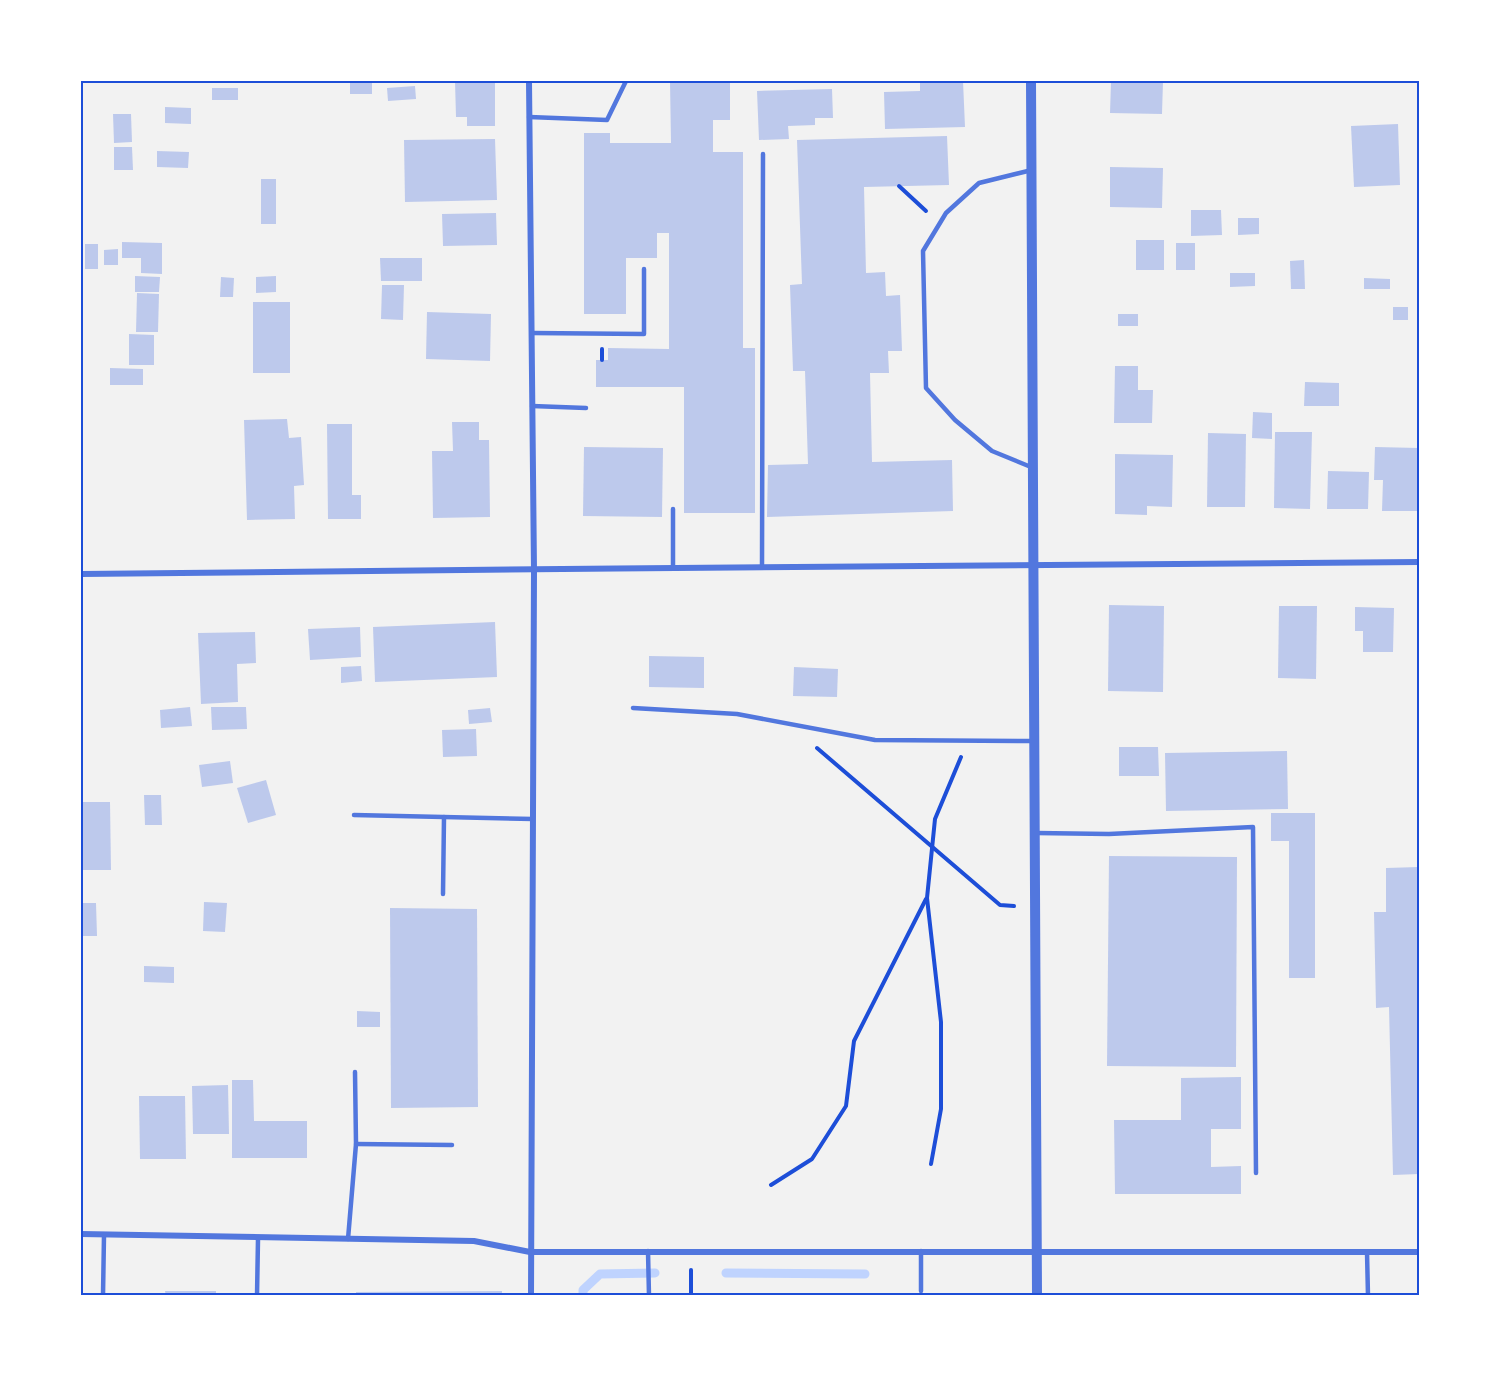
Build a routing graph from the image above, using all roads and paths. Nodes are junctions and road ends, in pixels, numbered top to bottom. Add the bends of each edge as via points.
1 (529, 81) edge
2 (626, 81) edge
3 (1031, 81) edge
4 (529, 117) junction
5 (763, 154) dead end
6 (1032, 170) junction
7 (899, 186) dead end
8 (940, 223) junction
9 (644, 269) dead end
10 (532, 333) junction
11 (532, 406) junction
12 (586, 408) dead end
13 (1034, 469) junction
14 (673, 509) dead end
15 (1035, 562) junction
16 (1419, 562) edge
17 (762, 566) junction
18 (673, 568) junction
19 (534, 570) junction
20 (81, 574) edge
21 (633, 708) dead end
22 (789, 723) junction
23 (968, 740) junction
24 (1035, 741) junction
25 (354, 815) dead end
26 (444, 818) junction
27 (533, 819) junction
28 (1036, 833) junction
29 (932, 847) junction
30 (443, 894) dead end
31 (927, 898) junction
32 (1036, 908) junction
33 (355, 1072) dead end
34 (356, 1144) junction
35 (452, 1145) dead end
36 (932, 1164) dead end
37 (1256, 1173) dead end
38 (771, 1185) dead end
39 (81, 1234) edge
40 (104, 1235) junction
41 (258, 1239) junction
42 (348, 1239) junction
43 (648, 1251) junction
44 (692, 1251) junction
45 (921, 1251) junction
46 (531, 1252) junction
47 (1037, 1252) junction
48 (1367, 1252) junction
49 (1419, 1252) edge
50 (921, 1290) dead end
51 (103, 1296) edge
52 (257, 1296) edge
53 (531, 1296) edge
54 (649, 1296) edge
55 (691, 1296) edge
56 (1037, 1296) edge
57 (1368, 1296) edge

1 - 4 street
2 - 4 lane via 607,120
3 - 6 street
4 - 10 street
5 - 17 lane
6 - 8 lane via 979,183
6 - 13 street
7 - 8 path
8 - 13 lane via 922,251 926,388 955,420 992,451
9 - 10 lane via 644,334
10 - 11 street
11 - 12 lane
11 - 19 street
13 - 15 street
14 - 18 lane
15 - 16 street
15 - 17 street
15 - 24 street
17 - 18 street
18 - 19 street
19 - 20 street
19 - 27 street
21 - 22 lane via 737,714
22 - 23 lane via 875,740
22 - 29 path
23 - 24 lane
23 - 29 path via 935,819
24 - 28 street
25 - 26 lane
26 - 27 lane
26 - 30 lane
27 - 46 street
28 - 32 street
28 - 37 lane via 1253,827
29 - 31 path
29 - 32 path via 1000,905
31 - 36 path via 941,1022 941,1109
31 - 38 path via 854,1041 846,1106 812,1159
32 - 47 street
33 - 34 lane
34 - 35 lane
34 - 42 lane
39 - 40 street
40 - 41 street
40 - 51 lane
41 - 42 street
41 - 52 lane
42 - 46 street via 474,1241
43 - 44 street
43 - 46 street
43 - 54 lane
44 - 45 street
44 - 55 path
45 - 47 street
45 - 50 lane
46 - 53 street
47 - 48 street
47 - 56 street
48 - 49 street
48 - 57 lane

